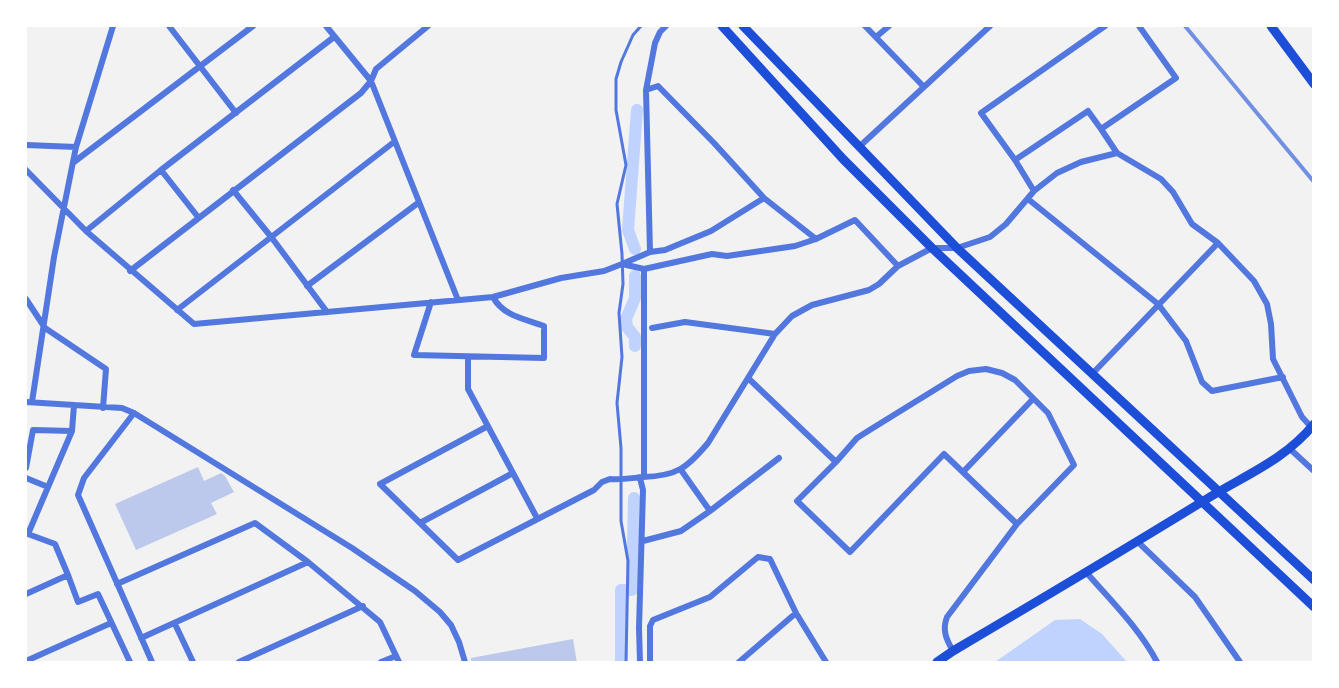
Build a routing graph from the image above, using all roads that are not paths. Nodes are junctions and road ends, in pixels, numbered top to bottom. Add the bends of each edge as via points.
1 (113, 26) edge
2 (169, 26) edge
3 (253, 26) edge
4 (326, 26) edge
5 (428, 26) edge
6 (641, 26) edge
7 (666, 26) edge
8 (722, 26) edge
9 (743, 26) edge
10 (865, 26) edge
11 (889, 26) edge
12 (990, 26) edge
13 (1105, 26) edge
14 (1139, 26) edge
15 (1271, 26) edge
16 (334, 37) junction
17 (876, 37) junction
18 (201, 66) junction
19 (371, 81) junction
20 (1314, 84) edge
21 (924, 87) junction
22 (646, 90) junction
23 (236, 113) junction
24 (1101, 129) junction
25 (394, 142) junction
26 (26, 145) edge
27 (860, 146) junction
28 (76, 147) junction
29 (1117, 153) junction
30 (1014, 160) junction
31 (74, 162) junction
32 (26, 170) edge
33 (161, 170) junction
34 (233, 190) junction
35 (1034, 191) junction
36 (764, 198) junction
37 (1028, 199) junction
38 (418, 202) junction
39 (64, 209) junction
40 (198, 217) junction
41 (86, 231) junction
42 (272, 238) junction
43 (816, 239) junction
44 (1218, 243) junction
45 (932, 248) junction
46 (957, 248) junction
47 (650, 252) junction
48 (622, 264) junction
49 (898, 266) junction
50 (644, 269) junction
51 (130, 271) junction
52 (307, 286) junction
53 (494, 297) junction
54 (26, 298) edge
55 (458, 300) junction
56 (431, 302) junction
57 (1158, 304) junction
58 (177, 310) junction
59 (327, 312) junction
60 (45, 328) junction
61 (652, 328) dead end
62 (775, 334) junction
63 (468, 357) junction
64 (1093, 374) junction
65 (1283, 377) junction
66 (748, 378) junction
67 (1033, 399) junction
68 (29, 402) edge
69 (74, 405) junction
70 (103, 408) junction
71 (134, 413) junction
72 (488, 426) junction
73 (1312, 427) edge
74 (72, 431) junction
75 (1289, 448) junction
76 (779, 458) dead end
77 (836, 462) junction
78 (26, 468) edge
79 (681, 470) junction
80 (1314, 471) edge
81 (963, 472) junction
82 (513, 473) junction
83 (642, 477) junction
84 (26, 478) edge
85 (621, 480) junction
86 (48, 487) junction
87 (1218, 492) junction
88 (1202, 502) junction
89 (710, 511) junction
90 (537, 518) junction
91 (420, 523) junction
92 (1017, 524) junction
93 (643, 541) junction
94 (1138, 542) junction
95 (308, 562) junction
96 (1086, 572) junction
97 (68, 575) junction
98 (1314, 580) edge
99 (117, 584) junction
100 (26, 594) edge
101 (363, 606) junction
102 (1314, 607) edge
103 (796, 613) junction
104 (111, 622) junction
105 (176, 624) junction
106 (141, 638) junction
107 (953, 651) junction
108 (398, 659) edge
109 (26, 661) edge
110 (129, 663) edge
111 (152, 663) edge
112 (193, 663) edge
113 (239, 663) edge
114 (381, 663) edge
115 (465, 663) edge
116 (626, 663) edge
117 (640, 663) edge
118 (650, 663) edge
119 (739, 663) edge
120 (826, 663) edge
121 (937, 663) edge
122 (1157, 663) edge
123 (1240, 663) edge

1 - 28 street
2 - 18 street
3 - 18 street
4 - 16 street
5 - 19 street via 376,69
6 - 48 lane via 633,35 616,79 616,110 626,165 617,204
7 - 22 street via 657,37
8 - 45 main road via 843,159
9 - 27 main road
10 - 17 street
11 - 17 street
12 - 21 street
13 - 30 street via 981,113
14 - 24 street via 1176,78
15 - 20 main road
16 - 19 street
16 - 23 street
17 - 21 street
18 - 23 street
18 - 31 street
19 - 25 street
19 - 34 street via 362,93
21 - 27 street
22 - 36 street via 658,86
22 - 47 street
23 - 33 street
24 - 29 street
24 - 30 street via 1088,111
25 - 38 street
25 - 42 street
26 - 28 street
27 - 46 main road
28 - 31 street
29 - 35 street via 1080,162
29 - 44 street via 1161,179 1192,224
30 - 35 street
31 - 39 street
32 - 39 street
33 - 40 street
33 - 41 street
34 - 40 street
34 - 42 street
35 - 37 street
36 - 43 street
36 - 47 street via 711,231
37 - 46 street via 990,237
37 - 57 street
38 - 52 street
38 - 55 street
39 - 41 street
39 - 60 street
40 - 51 street
41 - 51 street
42 - 52 street
42 - 58 street
43 - 49 street via 855,220
43 - 50 street via 795,246 727,256 712,254
44 - 57 street
44 - 65 street via 1254,281 1267,303 1273,359
45 - 46 street
45 - 49 street
45 - 88 main road
46 - 64 main road
47 - 48 street
48 - 50 street
48 - 53 street
48 - 85 lane via 622,357 617,403
49 - 62 street via 869,290 801,310
50 - 83 street
51 - 58 street
52 - 59 street
53 - 55 street
53 - 63 street via 508,314 544,326 544,358
54 - 60 street
55 - 56 street
56 - 59 street
56 - 63 street via 414,355
57 - 64 street
57 - 65 street via 1186,341 1202,382 1212,391
58 - 59 street via 194,324
60 - 68 street
60 - 70 street via 106,369
61 - 62 street via 685,322
62 - 66 street
63 - 72 street via 468,389
64 - 87 main road
65 - 73 street via 1302,417
66 - 77 street
66 - 79 street via 708,443
67 - 77 street via 1002,373 986,369 969,371 857,438
67 - 81 street
67 - 92 street via 1048,413 1074,465
68 - 69 street
69 - 70 street
69 - 74 street
70 - 71 street via 122,408
71 - 99 street via 84,478 78,495
71 - 115 street via 415,591 451,625
72 - 82 street
72 - 91 street via 380,484
73 - 75 main road
74 - 78 street via 33,430
74 - 86 street
75 - 80 street
75 - 87 main road via 1255,473
76 - 89 street
77 - 81 street via 797,501 850,552 944,454
79 - 83 street
79 - 89 street
81 - 92 street
82 - 90 street
82 - 91 street
83 - 85 street
83 - 93 street
84 - 86 street
85 - 90 street via 602,482 594,490
85 - 116 lane via 627,565
86 - 97 street via 28,534 55,544
87 - 88 main road
87 - 98 main road
88 - 94 main road
88 - 102 main road
89 - 93 street via 681,531
90 - 91 street via 458,560
92 - 107 street via 947,617 943,626
93 - 117 street
94 - 96 main road
94 - 123 street via 1195,597
95 - 99 street via 255,523
95 - 101 street
95 - 105 street
96 - 107 main road
96 - 122 street via 1129,621
97 - 100 street
97 - 104 street via 78,602 98,594
99 - 106 street
101 - 108 street via 380,622
101 - 113 street
103 - 118 street via 770,559 758,557 710,597 653,620
103 - 119 street
103 - 120 street
104 - 109 street
104 - 110 street
105 - 106 street
105 - 112 street
106 - 111 street
107 - 121 main road
108 - 114 street

